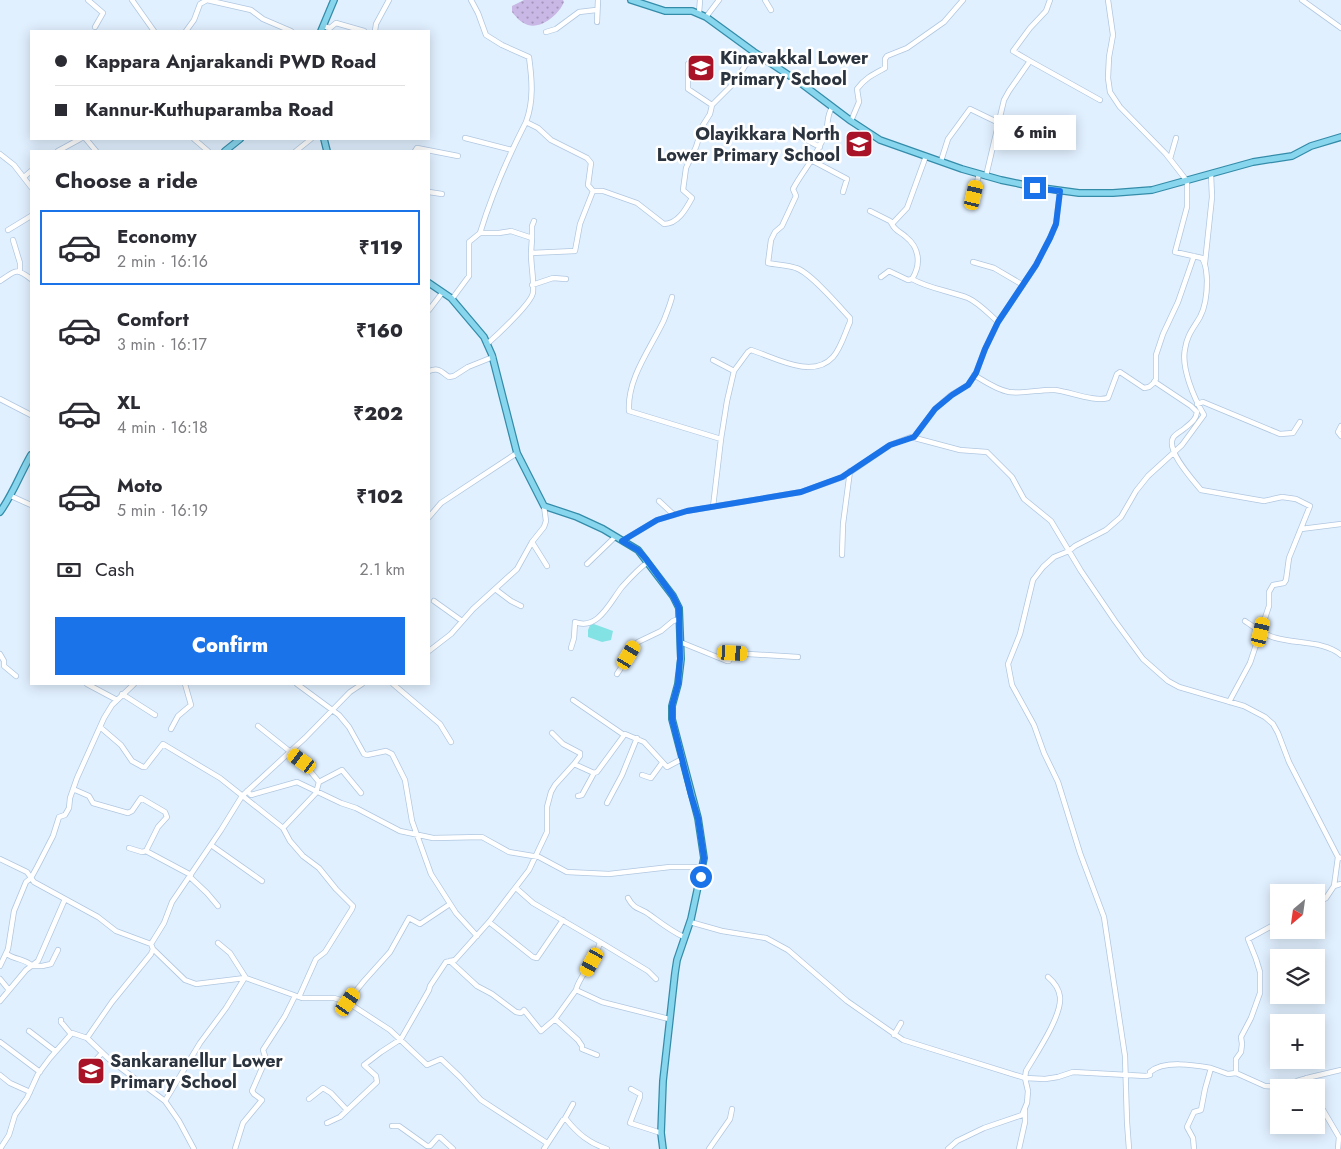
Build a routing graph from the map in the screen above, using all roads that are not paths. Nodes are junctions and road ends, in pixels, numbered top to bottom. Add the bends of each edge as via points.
1 (88, 0) edge
2 (132, 0) edge
3 (203, 0) edge
4 (334, 0) edge
5 (389, 0) edge
6 (471, 0) edge
7 (598, 0) edge
8 (631, 0) edge
9 (700, 0) edge
10 (719, 0) edge
11 (765, 0) edge
12 (963, 0) edge
13 (1050, 0) edge
14 (1108, 0) edge
15 (1302, 0) edge
16 (596, 10) junction
17 (771, 10) dead end
18 (699, 13) junction
19 (706, 17) junction
20 (597, 22) dead end
21 (95, 27) dead end
22 (1341, 28) edge
23 (322, 29) edge
24 (153, 30) edge
25 (187, 30) edge
26 (289, 30) edge
27 (360, 30) edge
28 (375, 30) edge
29 (546, 32) dead end
30 (754, 52) junction
31 (1030, 62) junction
32 (688, 64) dead end
33 (1100, 100) dead end
34 (712, 105) junction
35 (832, 108) junction
36 (850, 121) junction
37 (526, 122) junction
38 (998, 123) junction
39 (799, 136) dead end
40 (1341, 137) edge
41 (465, 138) dead end
42 (1176, 138) dead end
43 (78, 140) edge
44 (87, 140) edge
45 (195, 140) edge
46 (239, 140) edge
47 (310, 140) edge
48 (820, 147) junction
49 (60, 150) edge
50 (95, 150) edge
51 (207, 150) edge
52 (226, 150) edge
53 (297, 150) edge
54 (416, 150) edge
55 (427, 150) edge
56 (512, 150) junction
57 (430, 151) edge
58 (0, 154) edge
59 (458, 156) dead end
60 (926, 156) junction
61 (1170, 158) junction
62 (813, 161) junction
63 (941, 161) junction
64 (30, 172) edge
65 (1211, 174) junction
66 (982, 175) junction
67 (24, 177) junction
68 (1187, 181) junction
69 (30, 186) edge
70 (593, 190) junction
71 (1060, 191) junction
72 (430, 192) edge
73 (843, 192) dead end
74 (442, 194) dead end
75 (974, 195) dead end
76 (870, 212) dead end
77 (30, 217) edge
78 (534, 220) dead end
79 (892, 224) junction
80 (8, 230) dead end
81 (480, 233) junction
82 (532, 238) junction
83 (13, 240) dead end
84 (531, 253) junction
85 (1194, 256) junction
86 (973, 262) dead end
87 (1205, 263) junction
88 (20, 271) junction
89 (882, 277) dead end
90 (30, 278) edge
91 (566, 279) dead end
92 (912, 279) junction
93 (0, 281) edge
94 (430, 284) edge
95 (532, 285) junction
96 (1023, 285) junction
97 (442, 293) junction
98 (672, 297) dead end
99 (452, 299) junction
100 (430, 309) edge
101 (998, 322) junction
102 (487, 344) junction
103 (492, 357) junction
104 (713, 360) dead end
105 (430, 370) edge
106 (734, 371) junction
107 (974, 375) junction
108 (1154, 382) junction
109 (0, 399) edge
110 (1197, 404) junction
111 (30, 414) edge
112 (1300, 422) dead end
113 (1341, 426) edge
114 (1341, 436) edge
115 (914, 437) junction
116 (721, 439) junction
117 (1175, 452) junction
118 (517, 453) junction
119 (30, 457) edge
120 (850, 471) junction
121 (11, 496) junction
122 (659, 502) dead end
123 (30, 504) edge
124 (544, 506) junction
125 (713, 507) junction
126 (0, 512) edge
127 (674, 515) junction
128 (430, 516) edge
129 (1341, 524) edge
130 (1301, 529) junction
131 (615, 537) junction
132 (622, 541) junction
133 (532, 542) junction
134 (1069, 551) junction
135 (842, 555) dead end
136 (648, 562) junction
137 (587, 564) dead end
138 (547, 566) dead end
139 (495, 589) junction
140 (434, 601) dead end
141 (521, 606) dead end
142 (679, 619) junction
143 (462, 621) junction
144 (1245, 621) dead end
145 (1261, 632) junction
146 (680, 642) junction
147 (571, 648) dead end
148 (430, 650) edge
149 (0, 654) edge
150 (1341, 655) edge
151 (798, 657) dead end
152 (617, 674) dead end
153 (16, 676) dead end
154 (89, 685) edge
155 (133, 685) edge
156 (185, 685) edge
157 (298, 685) edge
158 (360, 685) edge
159 (394, 685) edge
160 (122, 694) junction
161 (116, 700) junction
162 (573, 700) dead end
163 (1229, 702) junction
164 (334, 710) junction
165 (155, 715) dead end
166 (258, 726) dead end
167 (100, 727) junction
168 (171, 729) dead end
169 (552, 733) dead end
170 (624, 735) junction
171 (637, 738) junction
172 (452, 742) dead end
173 (290, 752) junction
174 (682, 759) junction
175 (662, 763) junction
176 (574, 764) junction
177 (594, 773) junction
178 (642, 775) dead end
179 (319, 782) junction
180 (73, 789) junction
181 (316, 790) junction
182 (247, 791) junction
183 (361, 792) dead end
184 (242, 796) junction
185 (578, 796) dead end
186 (607, 803) dead end
187 (283, 828) junction
188 (418, 835) junction
189 (211, 845) junction
190 (129, 848) dead end
191 (146, 851) junction
192 (535, 856) junction
193 (1339, 858) edge
194 (0, 859) edge
195 (703, 867) junction
196 (190, 876) junction
197 (31, 878) junction
198 (262, 881) dead end
199 (1341, 884) edge
200 (1334, 886) junction
201 (516, 888) junction
202 (628, 898) dead end
203 (65, 899) junction
204 (1325, 899) edge
205 (450, 904) junction
206 (218, 906) dead end
207 (563, 920) junction
208 (489, 922) junction
209 (690, 922) junction
210 (1270, 927) edge
211 (477, 936) junction
212 (684, 937) junction
213 (600, 942) junction
214 (218, 943) dead end
215 (150, 944) junction
216 (153, 949) junction
217 (58, 950) dead end
218 (7, 954) junction
219 (450, 961) junction
220 (0, 966) edge
221 (32, 966) junction
222 (1048, 977) dead end
223 (245, 978) junction
224 (656, 979) dead end
225 (0, 980) edge
226 (9, 990) junction
227 (576, 990) junction
228 (297, 996) junction
229 (0, 1001) edge
230 (348, 1002) junction
231 (555, 1019) junction
232 (669, 1019) junction
233 (61, 1020) dead end
234 (900, 1023) dead end
235 (29, 1031) dead end
236 (71, 1034) junction
237 (894, 1035) junction
238 (87, 1038) junction
239 (401, 1039) junction
240 (0, 1042) edge
241 (55, 1051) junction
242 (102, 1053) junction
243 (598, 1056) dead end
244 (94, 1063) dead end
245 (1212, 1068) junction
246 (1144, 1070) dead end
247 (1341, 1070) edge
248 (40, 1072) junction
249 (1150, 1072) junction
250 (1236, 1073) junction
251 (0, 1075) edge
252 (1126, 1076) junction
253 (1025, 1078) junction
254 (1306, 1078) joint
255 (631, 1089) dead end
256 (30, 1092) junction
257 (309, 1099) dead end
258 (165, 1101) junction
259 (574, 1104) dead end
260 (732, 1109) dead end
261 (348, 1110) junction
262 (1025, 1110) junction
263 (1325, 1113) edge
264 (564, 1120) junction
265 (327, 1123) dead end
266 (392, 1126) dead end
267 (661, 1133) junction
268 (547, 1143) junction
269 (0, 1149) edge
270 (194, 1149) edge
271 (235, 1149) edge
272 (453, 1149) edge
273 (544, 1149) edge
274 (607, 1149) edge
275 (663, 1149) edge
276 (709, 1149) edge
277 (948, 1149) edge
278 (1019, 1149) edge
279 (1129, 1149) edge
280 (1194, 1149) edge
281 (1338, 1149) edge

1 - 21 street via 102,13
2 - 24 street
3 - 25 street
3 - 26 street via 251,10
4 - 23 main road
5 - 28 street
6 - 37 street via 488,37 529,57 531,104
7 - 16 street
8 - 18 main road via 665,11
9 - 18 street
10 - 19 street
11 - 17 street
12 - 36 street via 944,22 907,48 887,56 886,68 870,75 857,90 859,102
13 - 31 street via 1046,11 1013,51
14 - 61 street via 1113,35 1108,56 1110,92 1120,108
15 - 22 street
16 - 20 street
16 - 29 street via 578,12 556,29
18 - 19 main road
19 - 30 main road
23 - 27 street via 330,28 334,23
30 - 34 street via 734,83
30 - 35 main road
31 - 33 street
31 - 38 street via 1008,91
32 - 34 street via 688,88
34 - 70 street via 686,168 683,190 692,198 674,221 664,224 637,203
35 - 36 main road
35 - 48 street
36 - 60 main road via 880,140
37 - 56 street
37 - 70 street via 551,140 587,158 591,163 588,185
38 - 63 street via 970,109 948,139
38 - 66 street
39 - 48 street
40 - 65 main road via 1292,156 1253,162
41 - 56 street
42 - 61 street
43 - 49 street
44 - 50 street
45 - 51 street
46 - 52 main road
47 - 53 street
48 - 62 street
54 - 55 street
56 - 81 street
57 - 59 street
58 - 67 street
60 - 63 main road
60 - 79 street via 907,208
61 - 68 street
62 - 73 street via 847,179
62 - 106 street via 793,189 796,196 782,226 772,236 768,264 797,268 839,305 850,322 834,356 827,362 812,366 794,365 751,350
63 - 66 main road
64 - 67 street
65 - 68 main road
65 - 87 street via 1212,197
66 - 71 main road
66 - 75 street
67 - 69 street
68 - 71 main road via 1152,190 1114,193
68 - 85 street via 1187,207 1175,252
70 - 84 street via 580,224 575,251
71 - 96 street via 1056,224
72 - 74 street
76 - 79 street
77 - 80 street
78 - 82 street
79 - 92 street via 912,242 918,256
81 - 82 street via 512,231
81 - 99 street via 469,242 469,276
82 - 84 street
83 - 88 street
84 - 95 street
85 - 87 street via 1202,258
85 - 108 street via 1156,356
86 - 96 street via 994,268
87 - 110 street via 1208,294 1184,350
88 - 90 street
88 - 93 street
89 - 92 street via 890,271
91 - 95 street via 553,278
92 - 101 street via 976,302
94 - 97 main road
95 - 102 street via 534,293 530,300
96 - 101 street
97 - 99 main road
97 - 100 street
98 - 116 street via 637,372 628,412
99 - 102 main road
101 - 107 street
102 - 103 main road
103 - 105 street via 468,366 454,376 449,377 435,368
103 - 118 main road
104 - 106 street
106 - 116 street
107 - 108 street via 1007,392 1052,390 1096,399 1108,398 1120,372 1144,388
107 - 115 street via 968,385 935,409
108 - 117 street via 1197,412 1192,422 1173,437
109 - 111 street
110 - 112 street via 1204,402 1280,434 1294,433
110 - 117 street via 1204,415
113 - 114 street via 1338,432
115 - 120 street via 890,445
115 - 134 street via 960,450 987,452 1012,477 1024,499 1051,521
116 - 125 street
117 - 130 street via 1201,490 1257,501 1282,497 1308,504
117 - 134 street via 1148,476 1121,517 1106,530
118 - 124 main road
118 - 128 street via 441,503
119 - 121 main road
120 - 125 street via 801,492
120 - 135 street
121 - 123 street
121 - 126 main road
122 - 127 street
124 - 131 main road via 577,516
124 - 133 street via 546,521
125 - 127 street
127 - 132 street via 657,520
129 - 130 street
130 - 145 street via 1289,558 1286,580 1273,586 1269,592 1269,606
131 - 132 main road
131 - 137 street
132 - 136 main road via 638,550
133 - 138 street
133 - 139 street via 517,569
134 - 163 street via 1143,658 1179,687
134 - 252 street via 1054,557 1033,580 1020,634 1008,664 1012,685 1034,725 1058,782 1104,917
136 - 142 main road via 673,596 679,608
136 - 147 street via 638,569 598,619 585,625 575,622
139 - 141 street
139 - 143 street
140 - 143 street
142 - 146 main road
142 - 152 street via 638,642
143 - 148 street
144 - 145 street
145 - 150 street via 1276,638 1329,646
145 - 163 street via 1250,664
146 - 151 street via 727,661 733,653
146 - 174 main road via 672,719
149 - 153 street via 4,666
154 - 161 street
155 - 160 street
156 - 168 street via 191,705 178,716
157 - 164 street
158 - 164 street
159 - 172 street via 440,724
160 - 161 street
160 - 165 street
161 - 167 street
162 - 170 street
163 - 193 street via 1244,706 1273,724
164 - 173 street
164 - 188 street via 349,727 364,754 392,754 405,780
166 - 173 street
167 - 180 street
167 - 184 street via 142,768 162,744 220,778
169 - 176 street via 563,744 580,753
170 - 171 street
170 - 177 street
171 - 175 street
171 - 186 street
173 - 179 street
173 - 182 street
174 - 175 street via 667,767
174 - 195 main road via 698,818
175 - 178 street via 651,778
176 - 177 street
176 - 192 street via 551,792 547,832
177 - 185 street via 582,795
179 - 181 street
179 - 183 street via 342,770
180 - 191 street via 89,796 93,803 128,813 141,798 166,812 167,818 158,827
180 - 197 street via 69,808 60,817
181 - 182 street via 297,782 251,795
181 - 187 street
181 - 188 street via 400,831
182 - 184 street
184 - 187 street
184 - 189 street
187 - 228 street via 303,856 319,868 352,906 325,952 316,959
188 - 192 street via 433,838 482,836 509,852
188 - 205 street via 431,874
189 - 196 street
189 - 198 street
190 - 191 street
191 - 196 street
192 - 195 street via 567,872 609,874
192 - 201 street
193 - 200 street
194 - 197 street via 27,872
195 - 209 main road
196 - 206 street
196 - 215 street
197 - 203 street
197 - 218 street via 26,882 12,916
199 - 200 street
200 - 204 street
201 - 207 street
201 - 208 street
202 - 212 street via 636,909
203 - 215 street via 116,931
203 - 221 street via 38,961
205 - 211 street
205 - 230 street via 420,924 409,918 390,952
207 - 208 street via 537,958
207 - 213 street
208 - 211 street
209 - 212 main road
209 - 237 street via 777,943
210 - 250 street via 1248,939 1258,966 1260,993 1241,1037
211 - 219 street via 456,960
212 - 232 main road via 677,960
213 - 224 street
213 - 227 street
214 - 223 street via 230,954
215 - 216 street
216 - 223 street via 185,980 196,984
216 - 238 street
217 - 221 street via 51,964
218 - 220 street
218 - 221 street
219 - 231 street via 477,986 516,1012 524,1010 540,1030 543,1031
219 - 239 street via 430,986
221 - 226 street
222 - 253 street via 1055,983 1060,997 1058,1014
223 - 228 street
223 - 258 street
225 - 226 street
226 - 229 street
227 - 231 street
227 - 232 street via 602,1002
228 - 230 street
228 - 271 street via 263,1050 266,1059 252,1090 262,1100 243,1123
230 - 239 street
231 - 243 street via 578,1040 582,1049
232 - 267 main road
233 - 236 street
234 - 237 street
235 - 241 street
236 - 238 street
236 - 241 street
237 - 253 street
238 - 242 street
239 - 261 street via 364,1065 376,1076 377,1082
239 - 268 street via 427,1065 440,1059 444,1061 481,1100
240 - 248 street
241 - 248 street
242 - 244 street
242 - 258 street
245 - 249 street via 1164,1066
245 - 250 street via 1228,1074
245 - 280 street via 1201,1110 1194,1112 1187,1127
246 - 249 street
247 - 254 street
248 - 256 street
249 - 252 street via 1146,1076
250 - 254 street via 1277,1088
251 - 256 street via 10,1084
252 - 253 street via 1073,1072 1051,1078
252 - 279 street
253 - 262 street via 1028,1091
255 - 267 street via 640,1097 630,1122
256 - 269 street via 15,1115 9,1135
257 - 261 street via 323,1088
258 - 270 street
259 - 264 street
260 - 276 street via 730,1119
261 - 265 street
262 - 277 street via 1022,1115 984,1128
262 - 278 street
263 - 281 street via 1339,1137
264 - 268 street
264 - 274 street via 593,1144
266 - 272 street via 399,1126 427,1146 440,1137
267 - 275 main road
268 - 273 street

